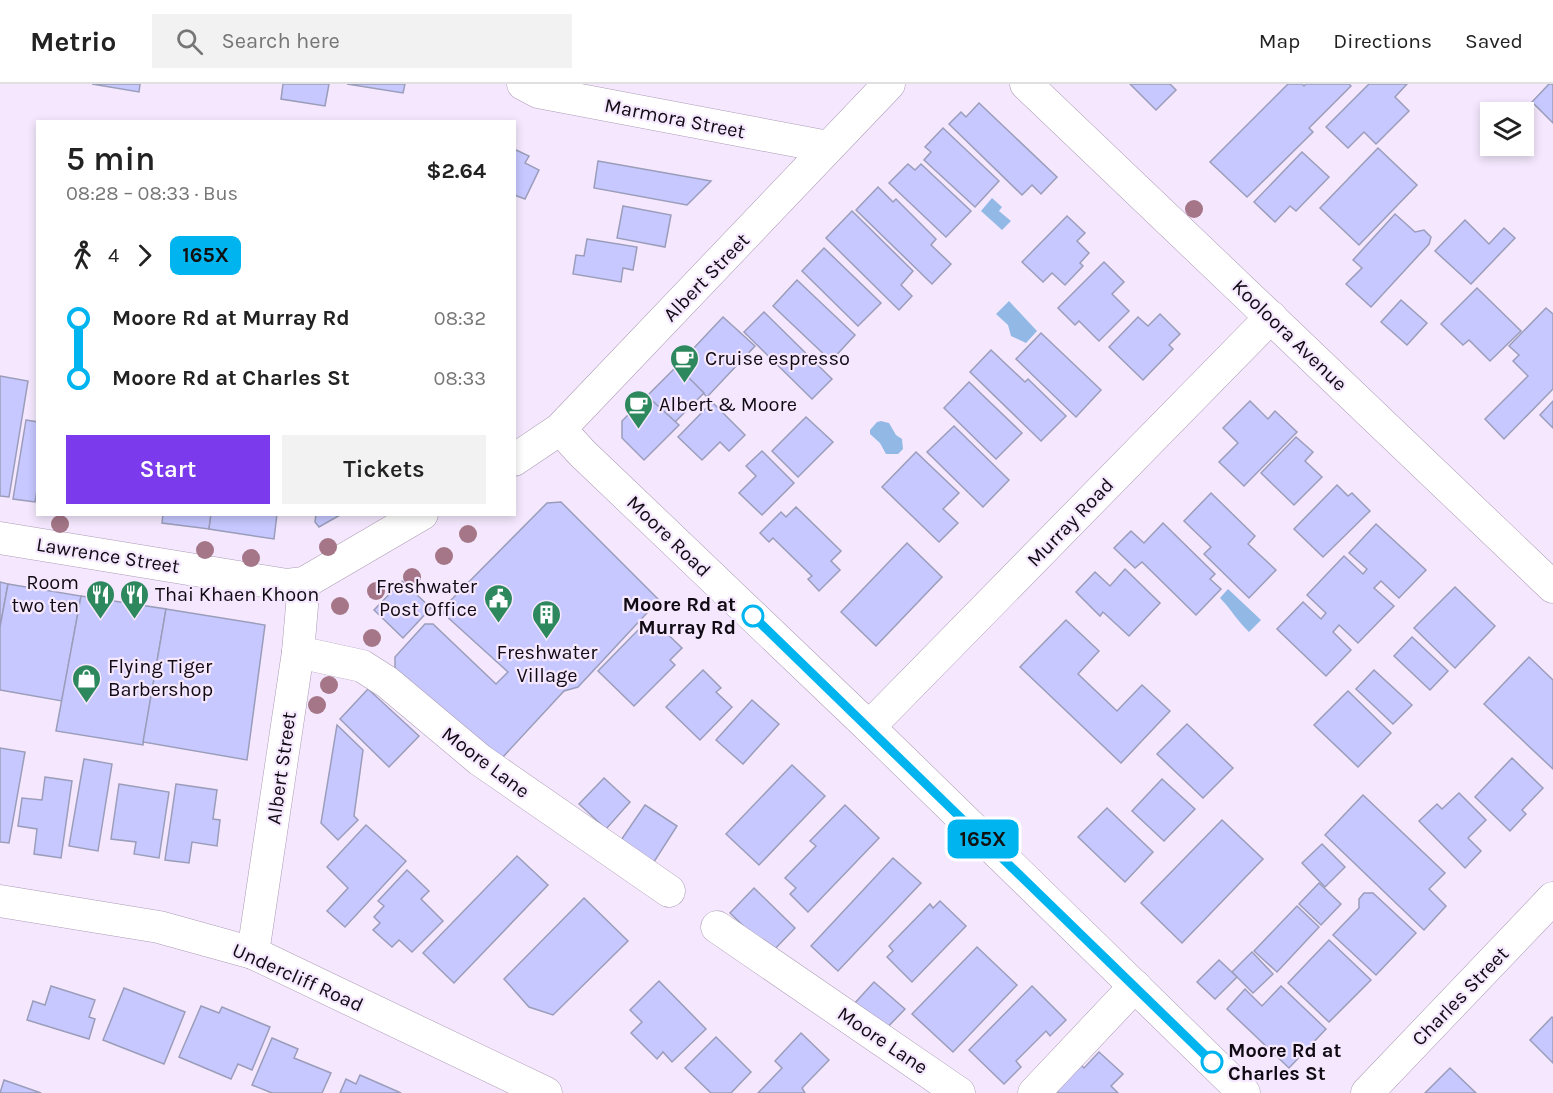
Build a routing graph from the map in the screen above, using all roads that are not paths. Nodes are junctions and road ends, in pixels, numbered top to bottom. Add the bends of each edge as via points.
1 (523, 84) edge
2 (889, 84) edge
3 (1026, 84) edge
4 (828, 147) junction
5 (1271, 317) junction
6 (560, 429) junction
7 (516, 459) edge
8 (418, 516) edge
9 (0, 538) edge
10 (296, 584) junction
11 (1553, 587) edge
12 (298, 652) junction
13 (869, 727) junction
14 (669, 891) dead end
15 (1553, 898) edge
16 (0, 902) edge
17 (717, 927) dead end
18 (253, 953) junction
19 (1134, 986) junction
20 (546, 1093) edge
21 (959, 1093) edge
22 (1034, 1093) edge
23 (1244, 1093) edge
24 (1367, 1093) edge

1 - 4 street, Marmora Street via 538,92
2 - 4 street, Albert Street
3 - 5 street, Kooloora Avenue
4 - 6 street, Albert Street
5 - 11 street, Kooloora Avenue
5 - 13 street, Murray Road
6 - 7 street, Albert Street
6 - 13 street, Moore Road
8 - 10 street
9 - 10 street, Lawrence Street
10 - 12 street, Albert Street
12 - 14 street, Moore Lane via 362,666 387,681 480,760
12 - 18 street, Albert Street
13 - 19 street, Moore Road
15 - 24 street, Charles Street
16 - 18 street, Undercliff Road via 159,927
17 - 21 street, Moore Lane
18 - 20 street, Undercliff Road
19 - 22 street
19 - 23 street, Moore Road

